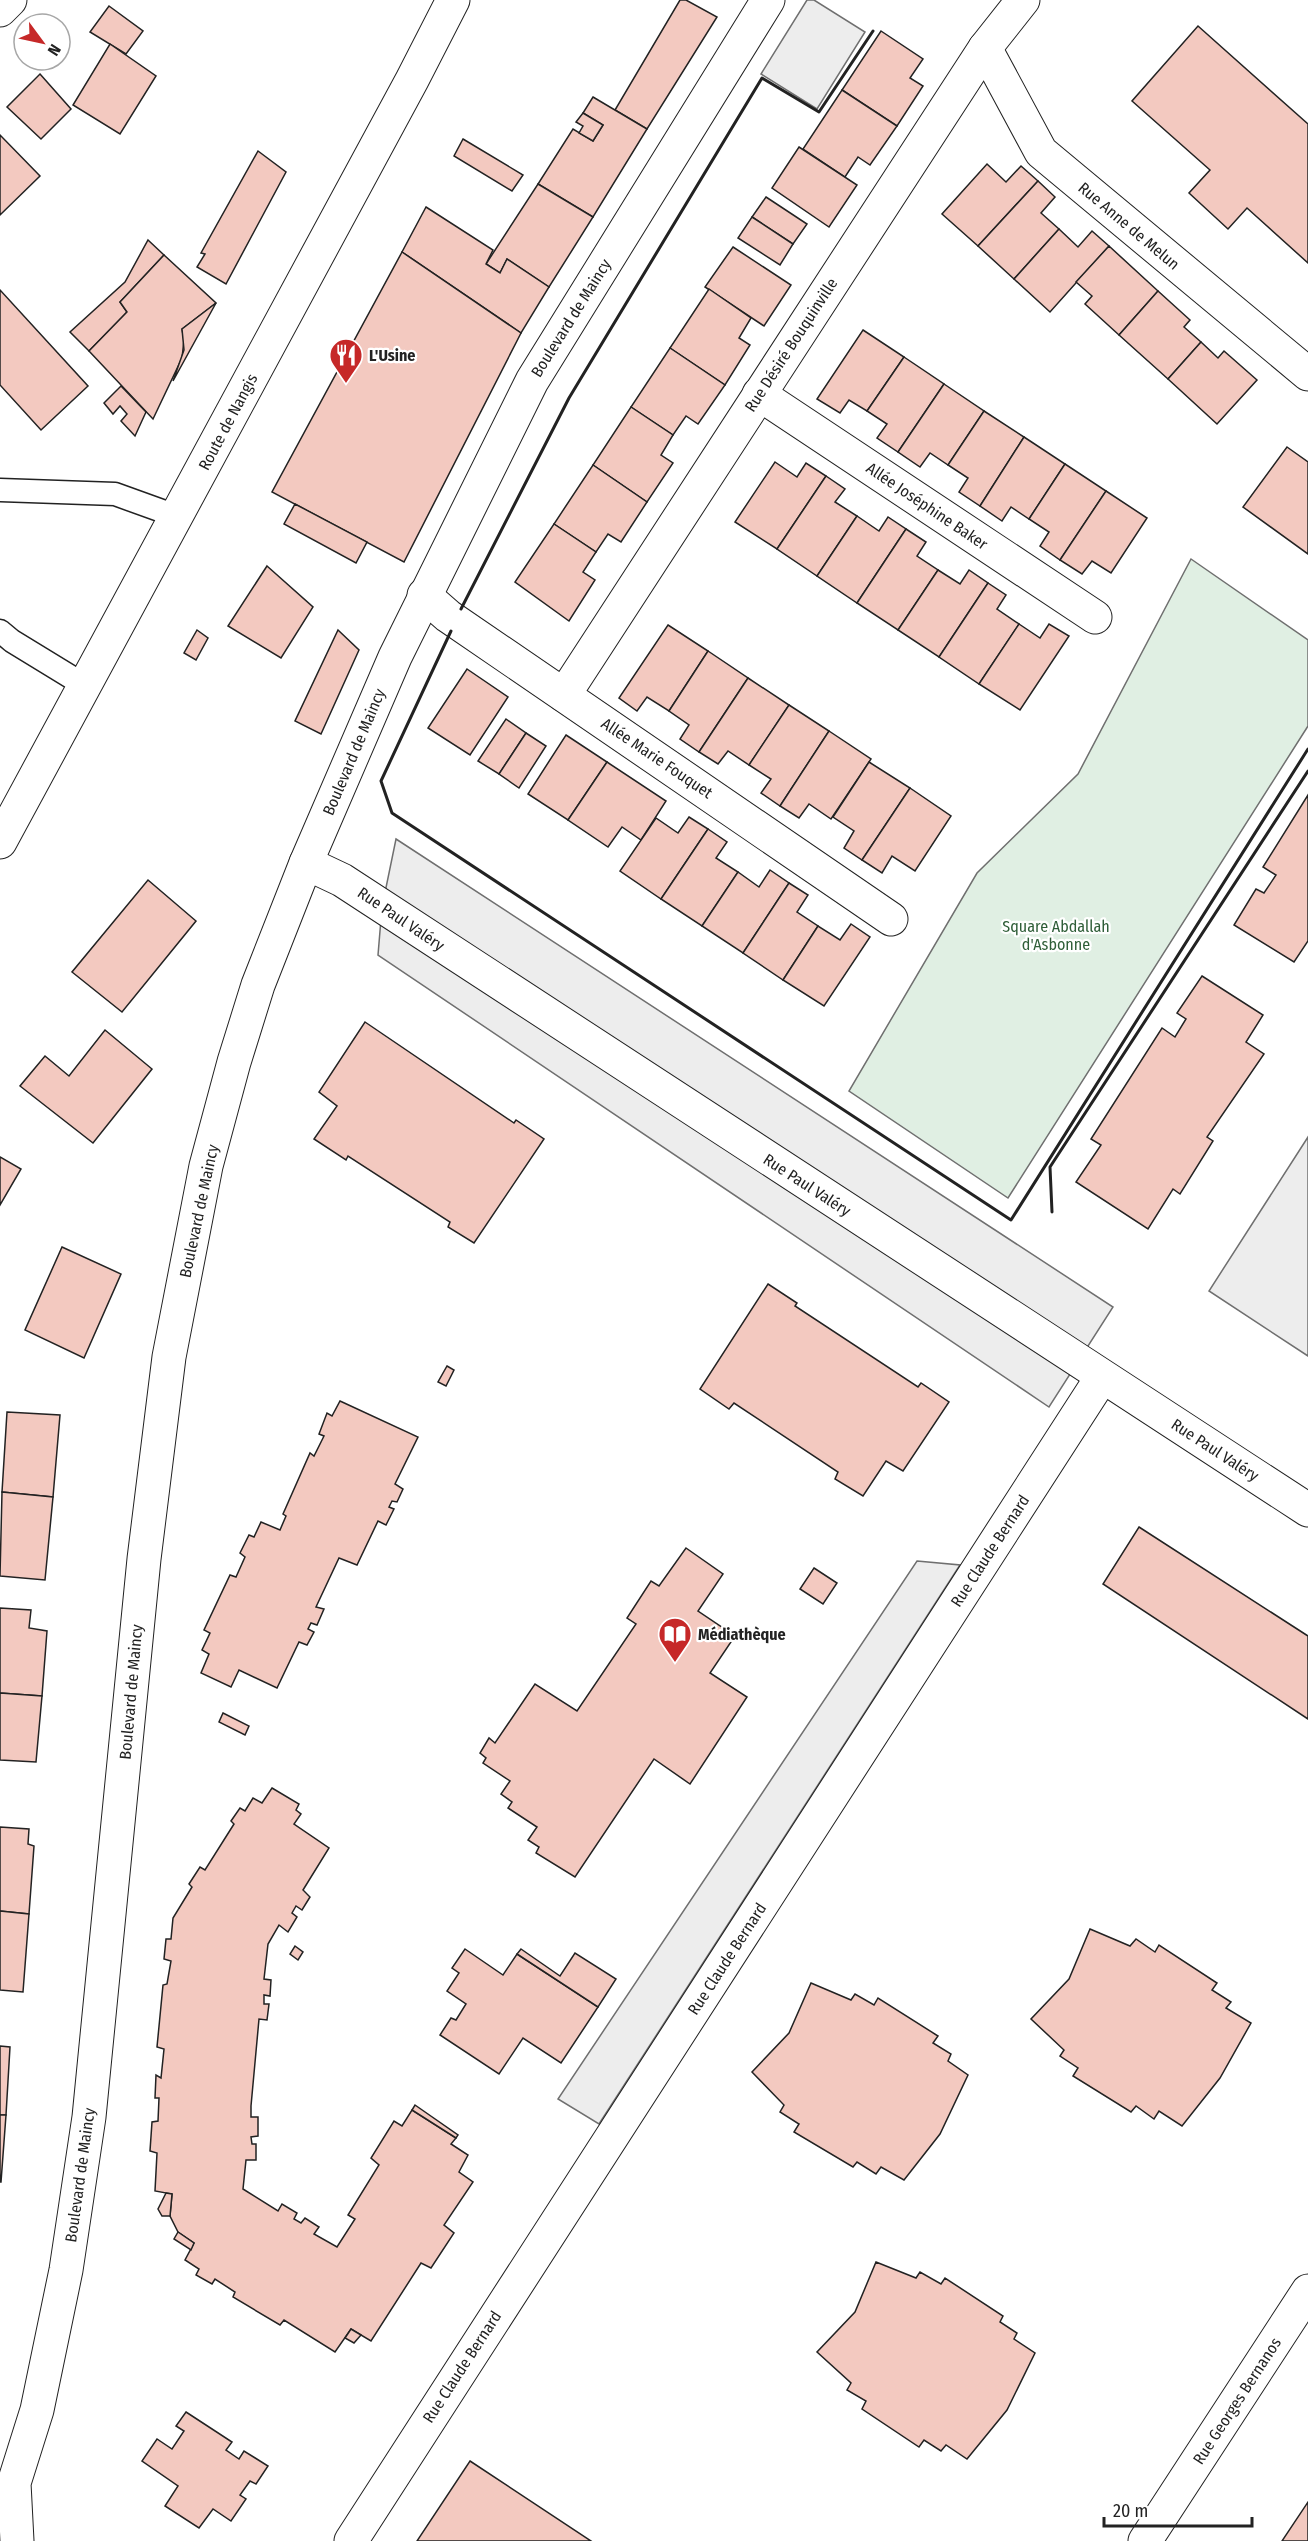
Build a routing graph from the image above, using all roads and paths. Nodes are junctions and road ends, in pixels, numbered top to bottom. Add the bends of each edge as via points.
1 (10, 0) edge
2 (453, 0) edge
3 (768, 0) edge
4 (1023, 0) edge
5 (0, 10) edge
6 (985, 48) junction
7 (1308, 374) edge
8 (759, 394) junction
9 (0, 490) edge
10 (176, 516) junction
11 (424, 596) junction
12 (1095, 617) dead end
13 (0, 631) edge
14 (84, 685) junction
15 (564, 695) junction
16 (0, 842) edge
17 (306, 863) junction
18 (891, 918) dead end
19 (1102, 1377) junction
20 (1308, 1510) edge
21 (1308, 2291) edge
22 (17, 2533) edge
23 (351, 2541) edge
24 (1145, 2541) edge

1 - 5 street
2 - 10 street, Route de Nangis
3 - 11 street, Boulevard de Maincy via 531,381
4 - 6 street, Rue Désiré Bouquinville
6 - 7 street, Rue Anne de Melun via 1041,152
6 - 8 street, Rue Désiré Bouquinville
8 - 12 street, Allée Joséphine Baker
8 - 15 street, Rue Désiré Bouquinville
9 - 10 lane via 115,494
10 - 14 street, Route de Nangis
11 - 15 street, Allée Marie Fouquet
11 - 17 street, Boulevard de Maincy
13 - 14 lane
14 - 16 street, Route de Nangis
15 - 18 street, Allée Marie Fouquet
17 - 19 street, Rue Paul Valéry via 342,880
17 - 22 street, Boulevard de Maincy via 258,985 234,1062 206,1166 169,1357 144,1559 88,2117 61,2294 37,2410 14,2483
19 - 20 street, Rue Paul Valéry
19 - 23 street, Rue Claude Bernard
21 - 24 street, Rue Georges Bernanos

